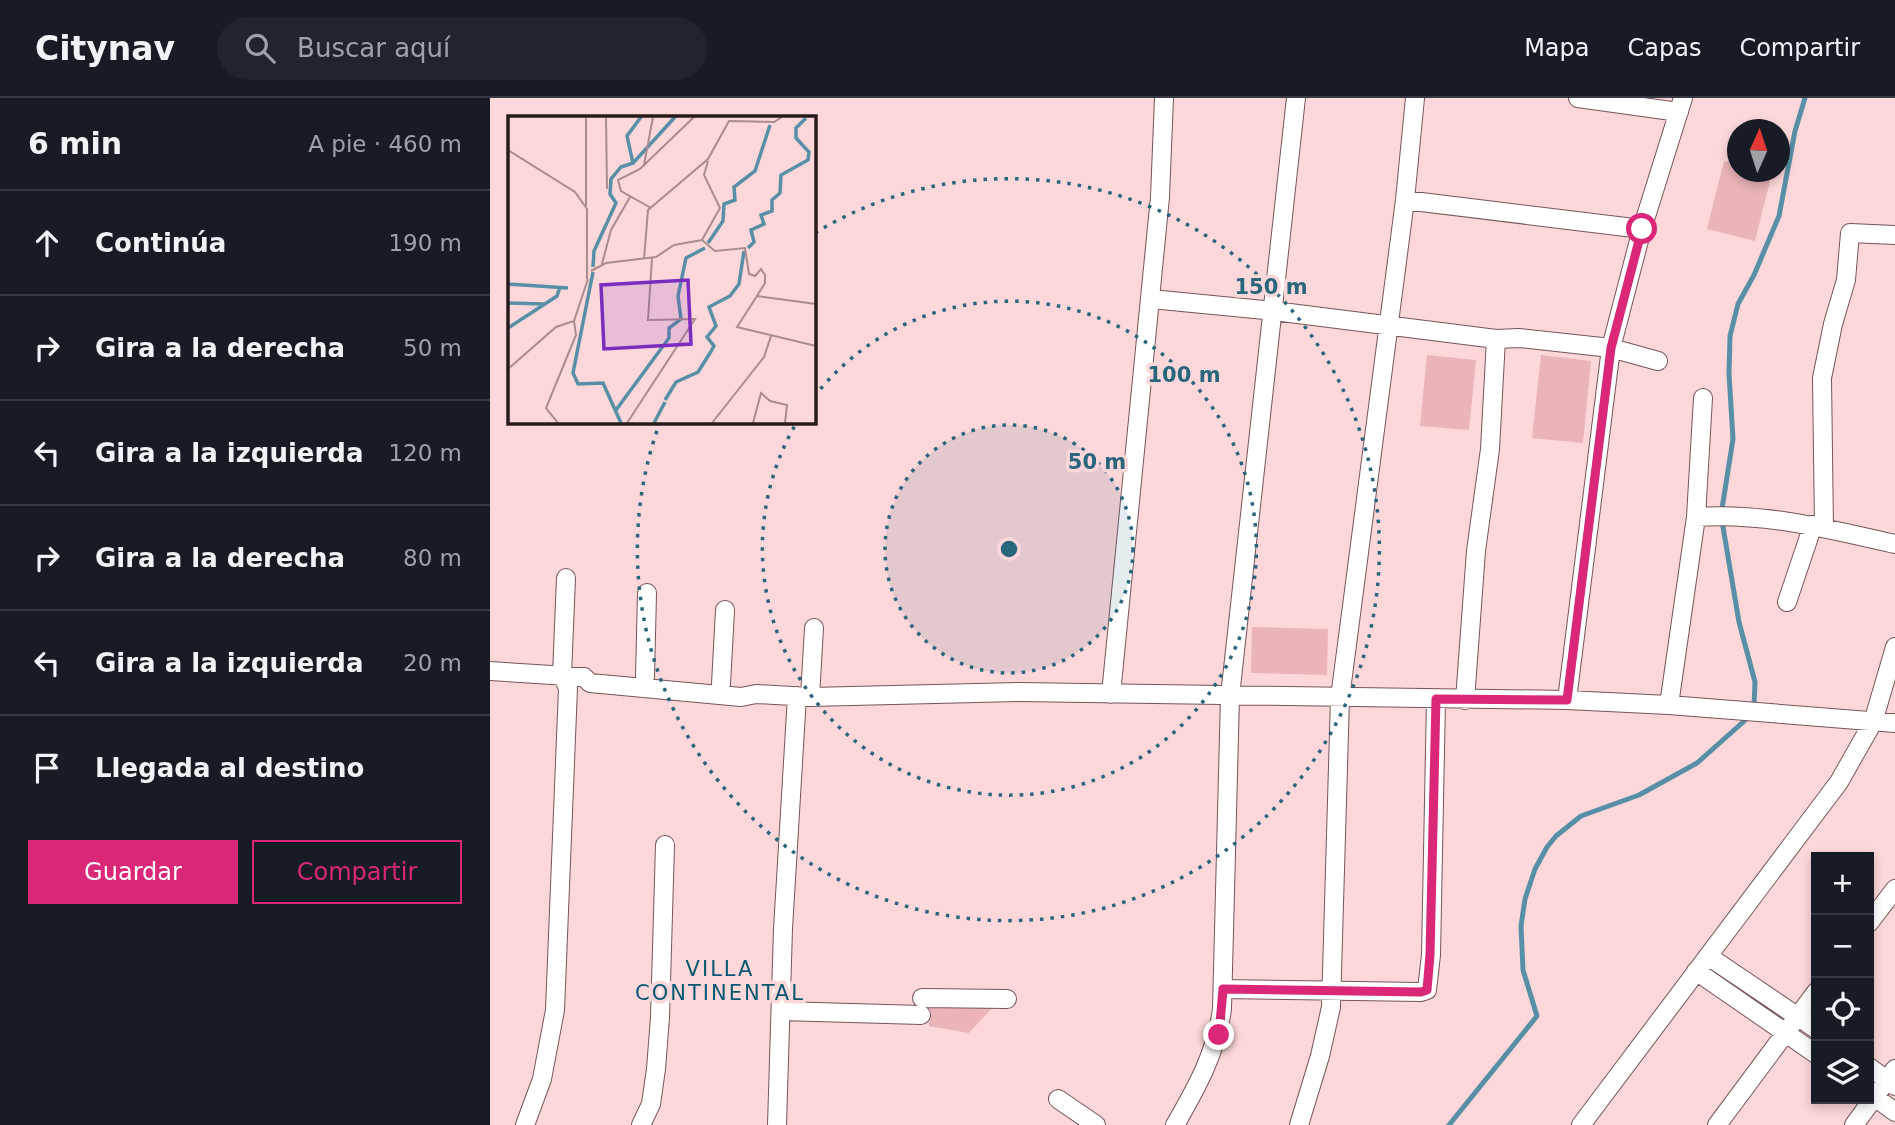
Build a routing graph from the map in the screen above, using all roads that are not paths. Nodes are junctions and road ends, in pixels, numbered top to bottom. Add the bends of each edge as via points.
1 (1164, 98) edge
2 (1296, 98) edge
3 (1415, 98) edge
4 (1578, 98) edge
5 (1681, 105) edge
6 (1405, 200) junction
7 (1642, 229) junction
8 (1895, 235) edge
9 (1151, 299) junction
10 (1274, 311) junction
11 (1389, 325) junction
12 (1496, 338) junction
13 (1611, 348) junction
14 (1658, 361) dead end
15 (1703, 398) dead end
16 (1696, 517) junction
17 (1818, 527) junction
18 (1895, 544) edge
19 (566, 578) dead end
20 (647, 593) dead end
21 (1787, 602) dead end
22 (725, 610) dead end
23 (814, 628) dead end
24 (1895, 646) edge
25 (490, 671) edge
26 (562, 676) junction
27 (584, 677) junction
28 (645, 677) junction
29 (721, 684) junction
30 (756, 694) junction
31 (1111, 694) junction
32 (1230, 696) junction
33 (804, 697) junction
34 (1340, 698) junction
35 (1436, 699) junction
36 (1465, 700) junction
37 (1567, 700) junction
38 (1670, 705) junction
39 (1873, 722) junction
40 (1895, 723) edge
41 (665, 845) dead end
42 (1895, 889) edge
43 (1874, 916) edge
44 (1708, 956) junction
45 (1696, 971) junction
46 (1223, 989) junction
47 (1332, 991) junction
48 (1007, 999) dead end
49 (1811, 999) edge
50 (781, 1011) junction
51 (1798, 1016) junction
52 (1811, 1025) edge
53 (1787, 1032) junction
54 (1811, 1050) edge
55 (1874, 1070) edge
56 (1892, 1079) edge
57 (1874, 1093) edge
58 (1874, 1096) edge
59 (1058, 1099) dead end
60 (1867, 1104) edge
61 (1895, 1112) edge
62 (1584, 1124) edge
63 (525, 1125) edge
64 (641, 1125) edge
65 (777, 1125) edge
66 (1096, 1125) edge
67 (1175, 1125) edge
68 (1299, 1125) edge
69 (1717, 1125) edge
70 (1854, 1125) edge

1 - 9 street
2 - 10 street
3 - 6 street
4 - 5 street
5 - 7 street
6 - 7 street
6 - 11 street
7 - 13 street
8 - 17 street via 1850,233 1846,280 1822,378
9 - 10 street
9 - 31 street
10 - 11 street
10 - 32 street
11 - 12 street
11 - 34 street
12 - 13 street
12 - 36 street
13 - 14 street
13 - 37 street
15 - 16 street
16 - 17 street via 1758,516
16 - 38 street
17 - 18 street
17 - 21 street
19 - 26 street
20 - 28 street
22 - 29 street
23 - 33 street
24 - 39 street
25 - 26 street
26 - 27 street
26 - 63 street via 568,688 555,1010 542,1079
27 - 28 street via 590,673
27 - 30 street via 590,683 741,697
28 - 29 street
29 - 30 street via 742,686
30 - 33 street
31 - 32 street
31 - 33 street
32 - 34 street
32 - 46 street
33 - 50 street via 783,929
34 - 35 street
34 - 47 street
35 - 36 street
35 - 47 street via 1429,985 1421,992
36 - 37 street
37 - 38 street
38 - 39 street
39 - 40 street
39 - 44 street via 1839,782
41 - 64 street via 656,1069 651,1104
42 - 43 street
44 - 45 street
44 - 51 street
45 - 53 street
45 - 62 street
46 - 47 street
46 - 67 street via 1219,1035 1201,1080
47 - 68 street via 1320,1056
48 - 50 street
49 - 51 street
50 - 65 street
51 - 52 street
51 - 53 street
53 - 54 street
53 - 69 street
55 - 56 street
56 - 57 street
58 - 61 street
59 - 66 street
60 - 70 street

